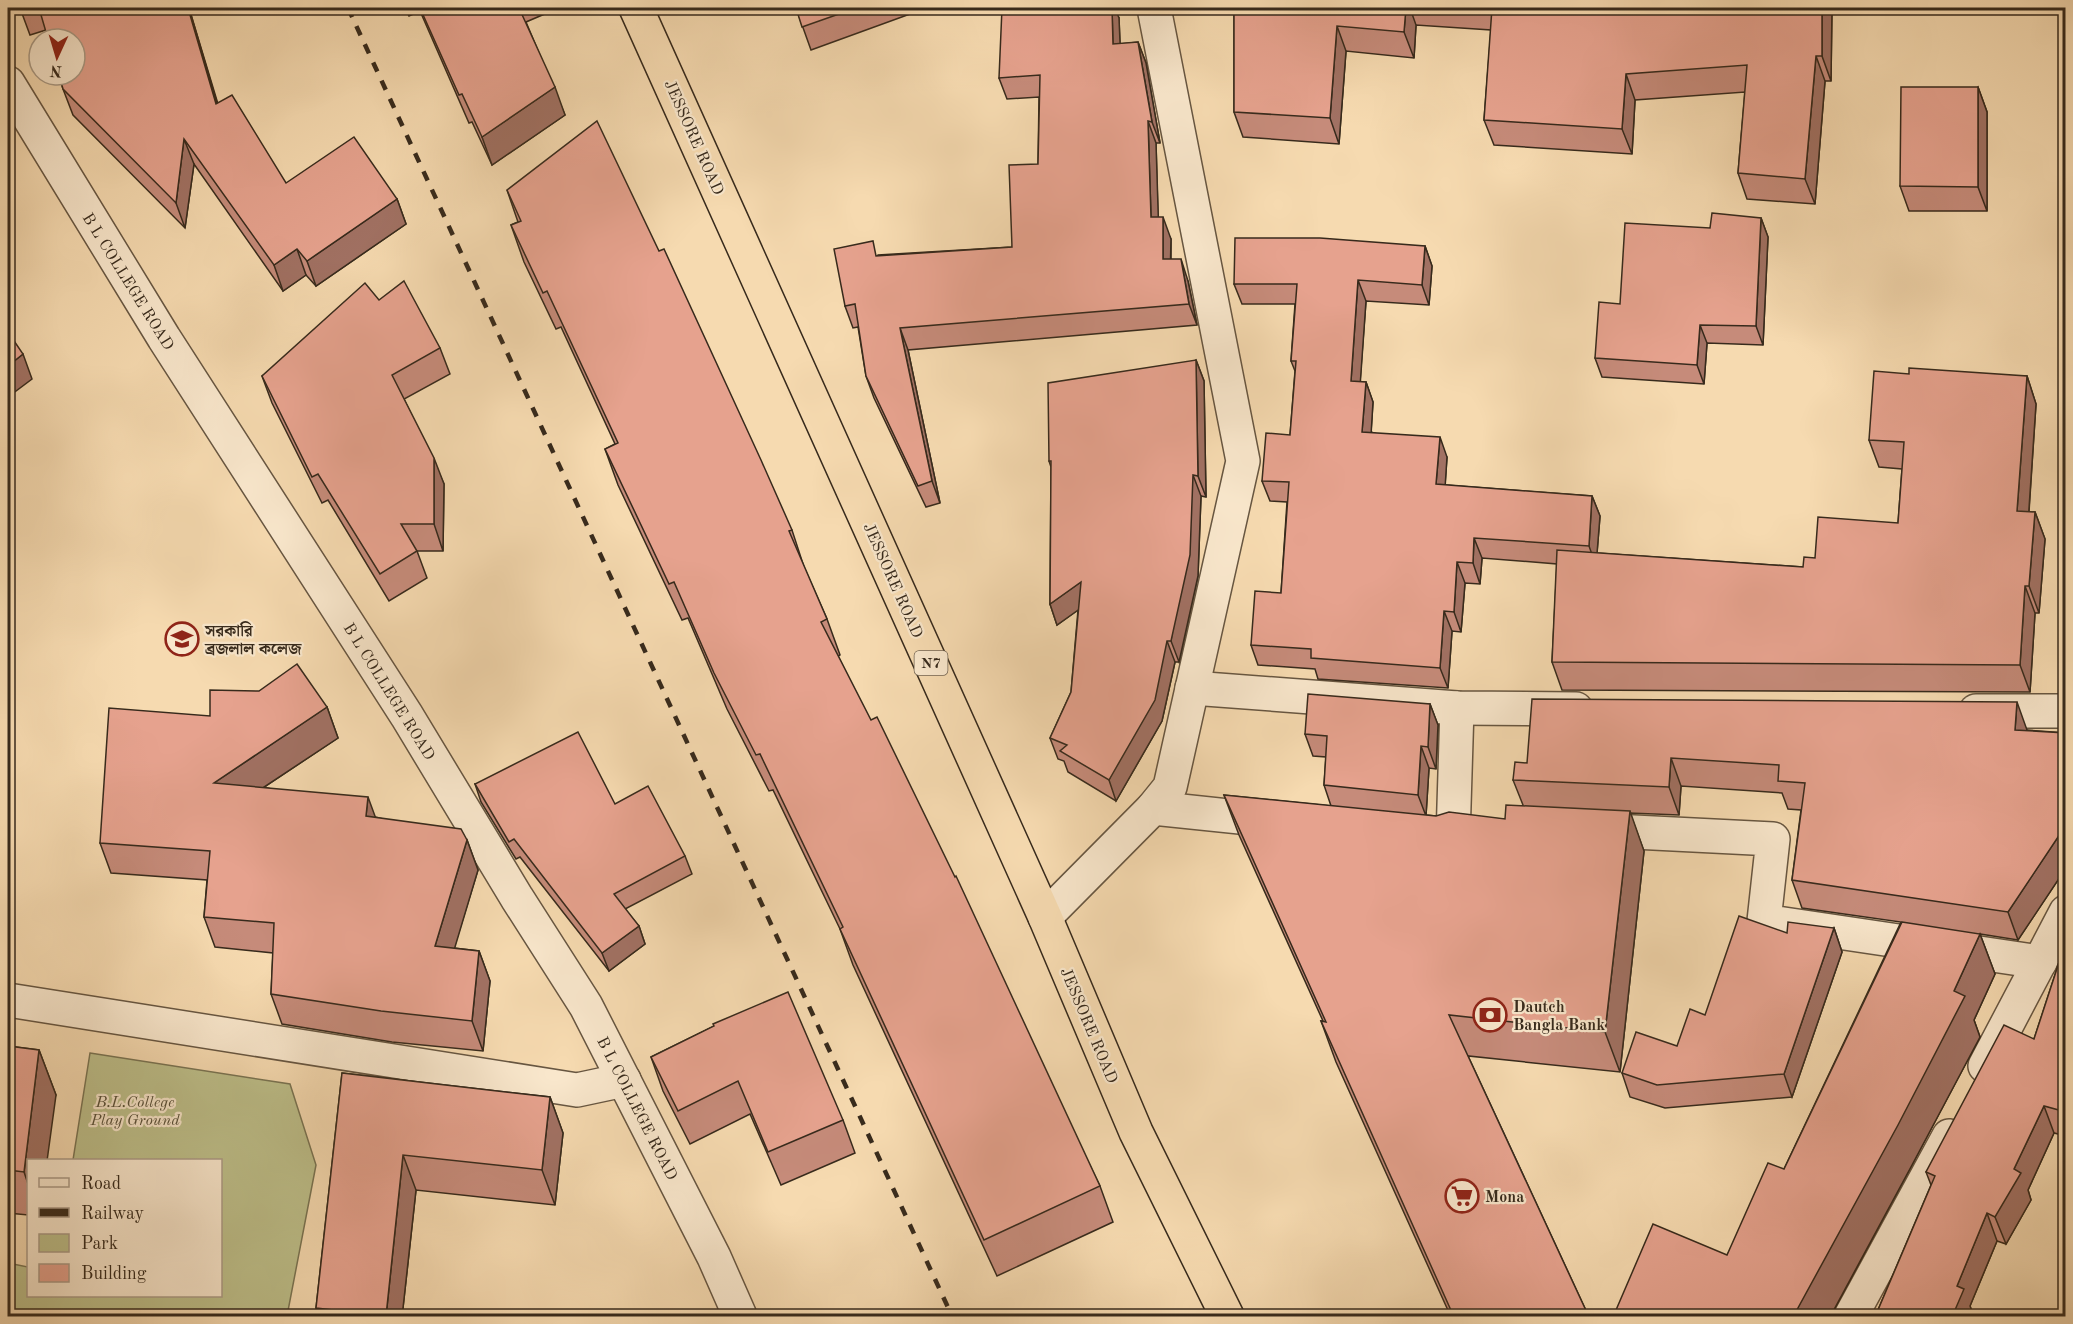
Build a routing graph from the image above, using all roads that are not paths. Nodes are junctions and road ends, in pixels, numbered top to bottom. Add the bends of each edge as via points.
1 (636, 8) edge
2 (1154, 8) edge
3 (8, 83) edge
4 (1192, 688) junction
5 (1457, 708) junction
6 (1600, 709) edge
7 (1946, 711) edge
8 (2066, 711) edge
9 (1153, 808) junction
10 (1303, 823) edge
11 (1453, 823) junction
12 (1489, 825) edge
13 (1560, 828) edge
14 (1407, 834) edge
15 (2066, 912) edge
16 (1045, 917) junction
17 (2040, 962) junction
18 (8, 1000) edge
19 (624, 1080) junction
20 (740, 1317) edge
21 (1227, 1317) edge
22 (1851, 1317) edge

1 - 16 highway, JESSORE ROAD / N7
2 - 4 street via 1243,461
3 - 19 street, B L COLLEGE ROAD via 164,338 407,716 586,1006
4 - 5 street
4 - 9 street via 1170,787
5 - 6 street
5 - 11 street
7 - 8 street
9 - 10 street
9 - 16 street
11 - 12 street
11 - 14 street via 1453,838
13 - 17 street via 1773,839 1764,921
15 - 17 street
16 - 21 highway, JESSORE ROAD / N7 via 1136,1131
17 - 22 street
18 - 19 street via 577,1090
19 - 20 street, B L COLLEGE ROAD via 714,1257

